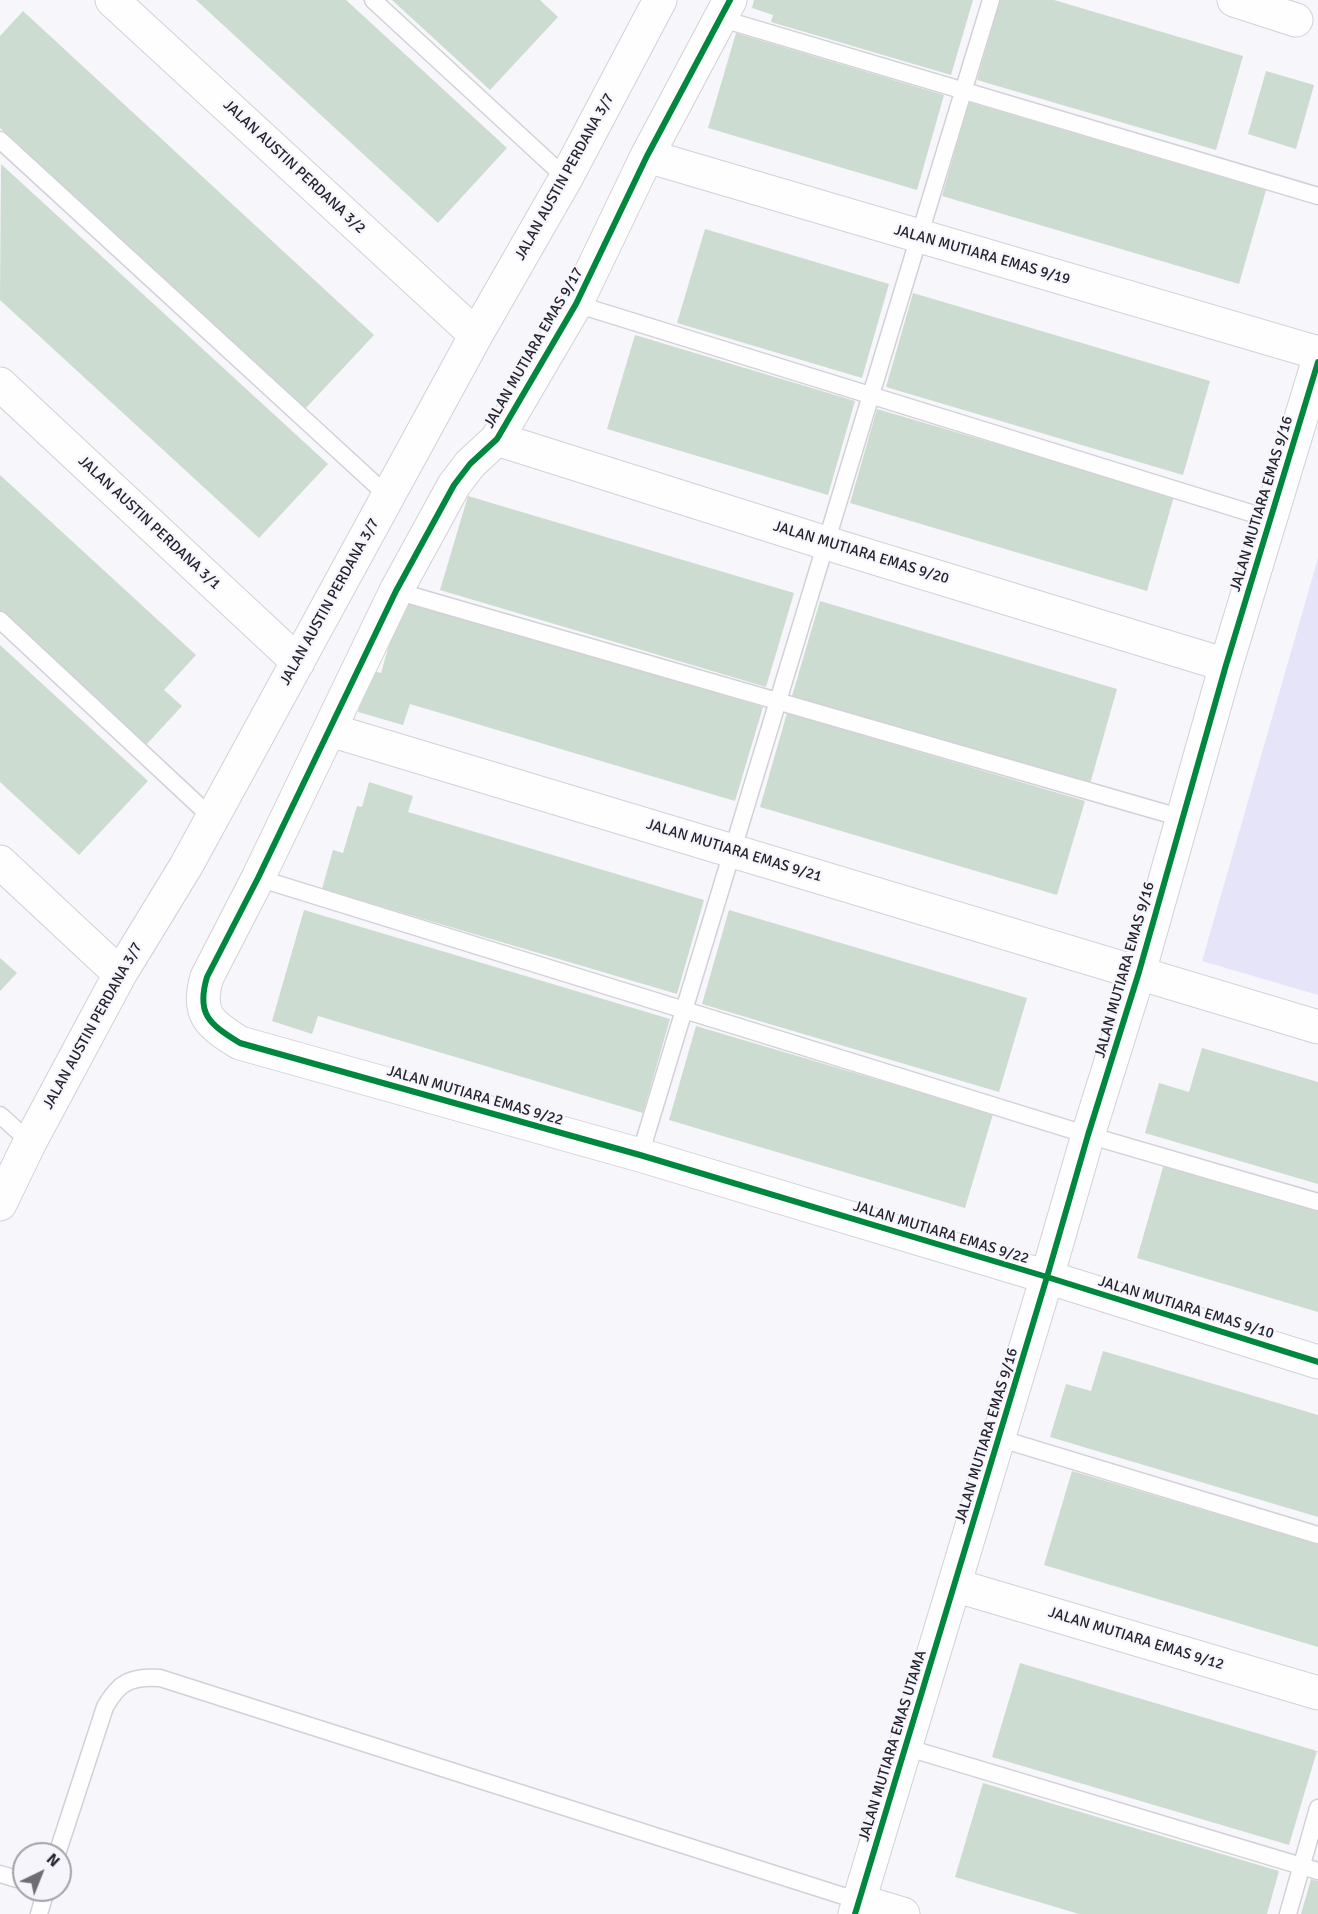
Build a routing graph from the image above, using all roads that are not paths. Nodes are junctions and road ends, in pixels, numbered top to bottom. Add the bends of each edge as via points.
1 (112, 0) edge
2 (373, 0) edge
3 (991, 0) edge
4 (1234, 0) edge
5 (650, 5) edge
6 (725, 9) edge
7 (1296, 20) dead end
8 (963, 91) junction
9 (0, 140) edge
10 (646, 156) junction
11 (566, 178) junction
12 (1318, 196) edge
13 (919, 237) junction
14 (576, 304) junction
15 (476, 335) junction
16 (1318, 353) edge
17 (1318, 362) edge
18 (0, 384) edge
19 (870, 395) junction
20 (497, 439) junction
21 (388, 497) junction
22 (1270, 519) junction
23 (826, 543) junction
24 (396, 591) junction
25 (0, 622) edge
26 (298, 662) junction
27 (1226, 665) junction
28 (778, 701) junction
29 (330, 730) junction
30 (211, 817) junction
31 (1182, 818) junction
32 (732, 850) junction
33 (0, 862) edge
34 (258, 878) junction
35 (1139, 972) junction
36 (120, 974) junction
37 (684, 1010) junction
38 (1318, 1027) edge
39 (0, 1115) edge
40 (1088, 1135) junction
41 (30, 1142) junction
42 (640, 1155) junction
43 (1318, 1202) edge
44 (0, 1204) edge
45 (1047, 1277) junction
46 (1318, 1362) edge
47 (998, 1438) junction
48 (1318, 1534) edge
49 (954, 1585) junction
50 (1318, 1693) edge
51 (905, 1747) junction
52 (1318, 1808) edge
53 (61, 1842) edge
54 (1301, 1866) junction
55 (1318, 1871) edge
56 (857, 1908) edge
57 (903, 1914) edge
58 (1288, 1914) edge

1 - 15 street, JALAN AUSTIN PERDANA 3/2
2 - 11 lane
3 - 8 lane
4 - 7 street
5 - 11 street, JALAN AUSTIN PERDANA 3/7
6 - 8 lane
6 - 10 street, JALAN MUTIARA EMAS 9/17
8 - 12 lane
8 - 13 lane
9 - 21 lane
10 - 13 street, JALAN MUTIARA EMAS 9/19
10 - 14 street, JALAN MUTIARA EMAS 9/17
11 - 15 street, JALAN AUSTIN PERDANA 3/7
13 - 16 street, JALAN MUTIARA EMAS 9/19
13 - 19 lane
14 - 19 lane
14 - 20 street, JALAN MUTIARA EMAS 9/17
15 - 21 street, JALAN AUSTIN PERDANA 3/7
17 - 22 street, JALAN MUTIARA EMAS 9/16
18 - 26 street, JALAN AUSTIN PERDANA 3/1
19 - 22 lane
19 - 23 lane
20 - 23 street, JALAN MUTIARA EMAS 9/20
20 - 24 street, JALAN MUTIARA EMAS 9/17 via 454,485
21 - 26 street, JALAN AUSTIN PERDANA 3/7
22 - 27 street, JALAN MUTIARA EMAS 9/16
23 - 27 street, JALAN MUTIARA EMAS 9/20
23 - 28 lane
24 - 28 lane
24 - 29 street, JALAN MUTIARA EMAS 9/17
25 - 30 lane
26 - 30 street, JALAN AUSTIN PERDANA 3/7
27 - 31 street, JALAN MUTIARA EMAS 9/16
28 - 31 lane
28 - 32 lane
29 - 32 street, JALAN MUTIARA EMAS 9/21
29 - 34 street, JALAN MUTIARA EMAS 9/22
30 - 36 street, JALAN AUSTIN PERDANA 3/7
31 - 35 street, JALAN MUTIARA EMAS 9/16
32 - 35 street, JALAN MUTIARA EMAS 9/21
32 - 37 lane
33 - 36 street
34 - 37 lane
34 - 42 street, JALAN MUTIARA EMAS 9/22 via 202,994 205,1014 216,1029 240,1043
35 - 38 street, JALAN MUTIARA EMAS 9/21
35 - 40 street, JALAN MUTIARA EMAS 9/16
36 - 41 street, JALAN AUSTIN PERDANA 3/7
37 - 40 lane
37 - 42 lane
39 - 41 lane
40 - 43 lane
40 - 45 street, JALAN MUTIARA EMAS 9/16
41 - 44 street, JALAN AUSTIN PERDANA 3/7
42 - 45 street, JALAN MUTIARA EMAS 9/22
45 - 46 street, JALAN MUTIARA EMAS 9/10
45 - 47 street, JALAN MUTIARA EMAS 9/16
47 - 48 lane
47 - 49 street, JALAN MUTIARA EMAS 9/16
49 - 50 street, JALAN MUTIARA EMAS 9/12
49 - 51 street, JALAN MUTIARA EMAS UTAMA
51 - 54 lane
51 - 56 street, JALAN MUTIARA EMAS UTAMA
52 - 54 lane
53 - 56 lane via 113,1692 142,1677 159,1678
54 - 55 lane
54 - 58 lane
56 - 57 street

